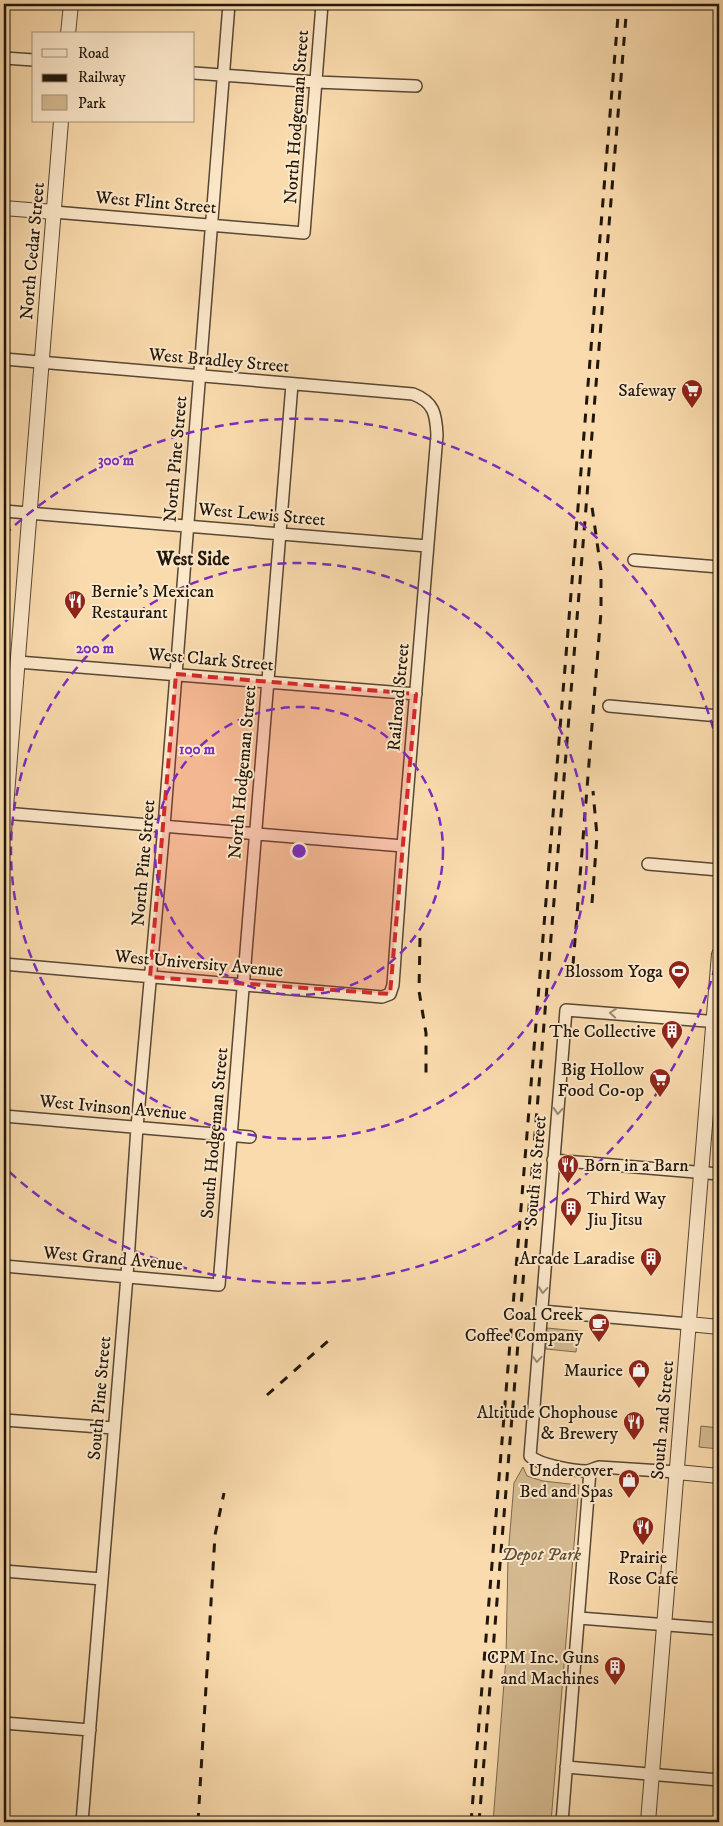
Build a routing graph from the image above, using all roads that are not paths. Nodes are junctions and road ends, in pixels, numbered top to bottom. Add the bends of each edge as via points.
1 (71, 4) edge
2 (228, 4) edge
3 (322, 4) edge
4 (68, 32) edge
5 (4, 58) edge
6 (32, 60) edge
7 (195, 73) edge
8 (223, 75) junction
9 (316, 82) junction
10 (416, 86) dead end
11 (61, 122) edge
12 (4, 208) edge
13 (54, 212) junction
14 (210, 225) junction
15 (304, 233) joint
16 (4, 359) edge
17 (42, 362) junction
18 (200, 375) junction
19 (292, 384) junction
20 (429, 403) joint
21 (4, 511) edge
22 (30, 513) junction
23 (188, 526) junction
24 (280, 534) junction
25 (427, 546) junction
26 (634, 560) dead end
27 (719, 567) edge
28 (11, 661) edge
29 (176, 674) junction
30 (267, 682) junction
31 (416, 694) junction
32 (609, 706) dead end
33 (719, 716) edge
34 (5, 813) edge
35 (164, 826) junction
36 (4, 832) edge
37 (255, 835) junction
38 (403, 846) junction
39 (648, 864) dead end
40 (719, 870) edge
41 (719, 954) edge
42 (4, 964) edge
43 (150, 977) junction
44 (243, 984) junction
45 (390, 994) joint
46 (716, 1022) edge
47 (4, 1116) edge
48 (138, 1127) junction
49 (231, 1135) junction
50 (250, 1137) dead end
51 (554, 1160) junction
52 (701, 1172) junction
53 (719, 1174) edge
54 (4, 1266) edge
55 (127, 1276) junction
56 (219, 1285) joint
57 (541, 1311) junction
58 (689, 1324) junction
59 (719, 1326) edge
60 (4, 1420) edge
61 (114, 1428) junction
62 (590, 1471) junction
63 (677, 1472) junction
64 (719, 1476) edge
65 (4, 1571) edge
66 (102, 1579) junction
67 (579, 1618) junction
68 (664, 1625) junction
69 (719, 1629) edge
70 (4, 1723) edge
71 (90, 1730) junction
72 (566, 1767) junction
73 (652, 1774) junction
74 (719, 1780) edge
75 (82, 1822) edge
76 (562, 1822) edge
77 (648, 1822) edge

1 - 4 street
2 - 8 street, North Pine Street
3 - 9 street, North Hodgeman Street
5 - 6 street
7 - 8 street
8 - 9 street
8 - 14 street, North Pine Street
9 - 10 street
9 - 15 street, North Hodgeman Street
11 - 13 street, North Cedar Street
12 - 13 street, West Flint Street
13 - 14 street, West Flint Street
13 - 17 street, North Cedar Street
14 - 15 street, West Flint Street
14 - 18 street, North Pine Street
16 - 17 street, West Bradley Street
17 - 18 street, West Bradley Street
17 - 22 street, North Cedar Street
18 - 19 street, West Bradley Street
18 - 23 street, North Pine Street
19 - 20 street, West Bradley Street via 413,394
19 - 24 street, North Hodgeman Street
20 - 25 street, Railroad Street via 434,412 437,435
21 - 22 street, West Lewis Street
22 - 23 street, West Lewis Street
22 - 28 street, North Cedar Street
23 - 24 street, West Lewis Street
23 - 29 street, North Pine Street
24 - 25 street, West Lewis Street
24 - 30 street, North Hodgeman Street
25 - 31 street, Railroad Street
26 - 27 street
28 - 29 street, West Clark Street
28 - 34 street, North Cedar Street
29 - 30 street, West Clark Street
29 - 35 street, North Pine Street
30 - 31 street, West Clark Street
30 - 37 street, North Hodgeman Street
31 - 38 street, Railroad Street
32 - 33 street
34 - 35 street
34 - 36 street, North Cedar Street
35 - 37 street
35 - 43 street, North Pine Street
37 - 38 street
37 - 44 street, North Hodgeman Street
38 - 45 street, Railroad Street
39 - 40 street
41 - 46 street, South 2nd Street
42 - 43 street, West University Avenue
43 - 44 street, West University Avenue
43 - 48 street, South Pine Street
44 - 45 street, West University Avenue via 382,997
44 - 49 street, South Hodgeman Street
46 -> 51 street, South 1st Street via 566,1010
46 - 52 street, South 2nd Street
47 - 48 street, West Ivinson Avenue
48 - 49 street, West Ivinson Avenue
48 - 55 street, South Pine Street
49 - 50 street, West Ivinson Avenue
49 - 56 street, South Hodgeman Street
51 - 52 street
51 -> 57 street, South 1st Street
52 - 53 street
52 - 58 street, South 2nd Street
54 - 55 street, West Grand Avenue
55 - 56 street, West Grand Avenue
55 - 61 street, South Pine Street
57 - 58 street
57 -> 62 street, South 1st Street via 530,1456 560,1467
58 - 59 street
58 - 63 street, South 2nd Street
60 - 61 street
61 - 66 street, South Pine Street
62 - 63 street via 599,1467
62 - 67 street
63 - 64 street
63 - 68 street, South 2nd Street
65 - 66 street
66 - 71 street, South Pine Street
67 - 68 street
67 - 72 street
68 - 69 street
68 - 73 street, South 2nd Street
70 - 71 street
71 - 75 street, South Pine Street
72 - 73 street
72 - 76 street
73 - 74 street
73 - 77 street, South 2nd Street

